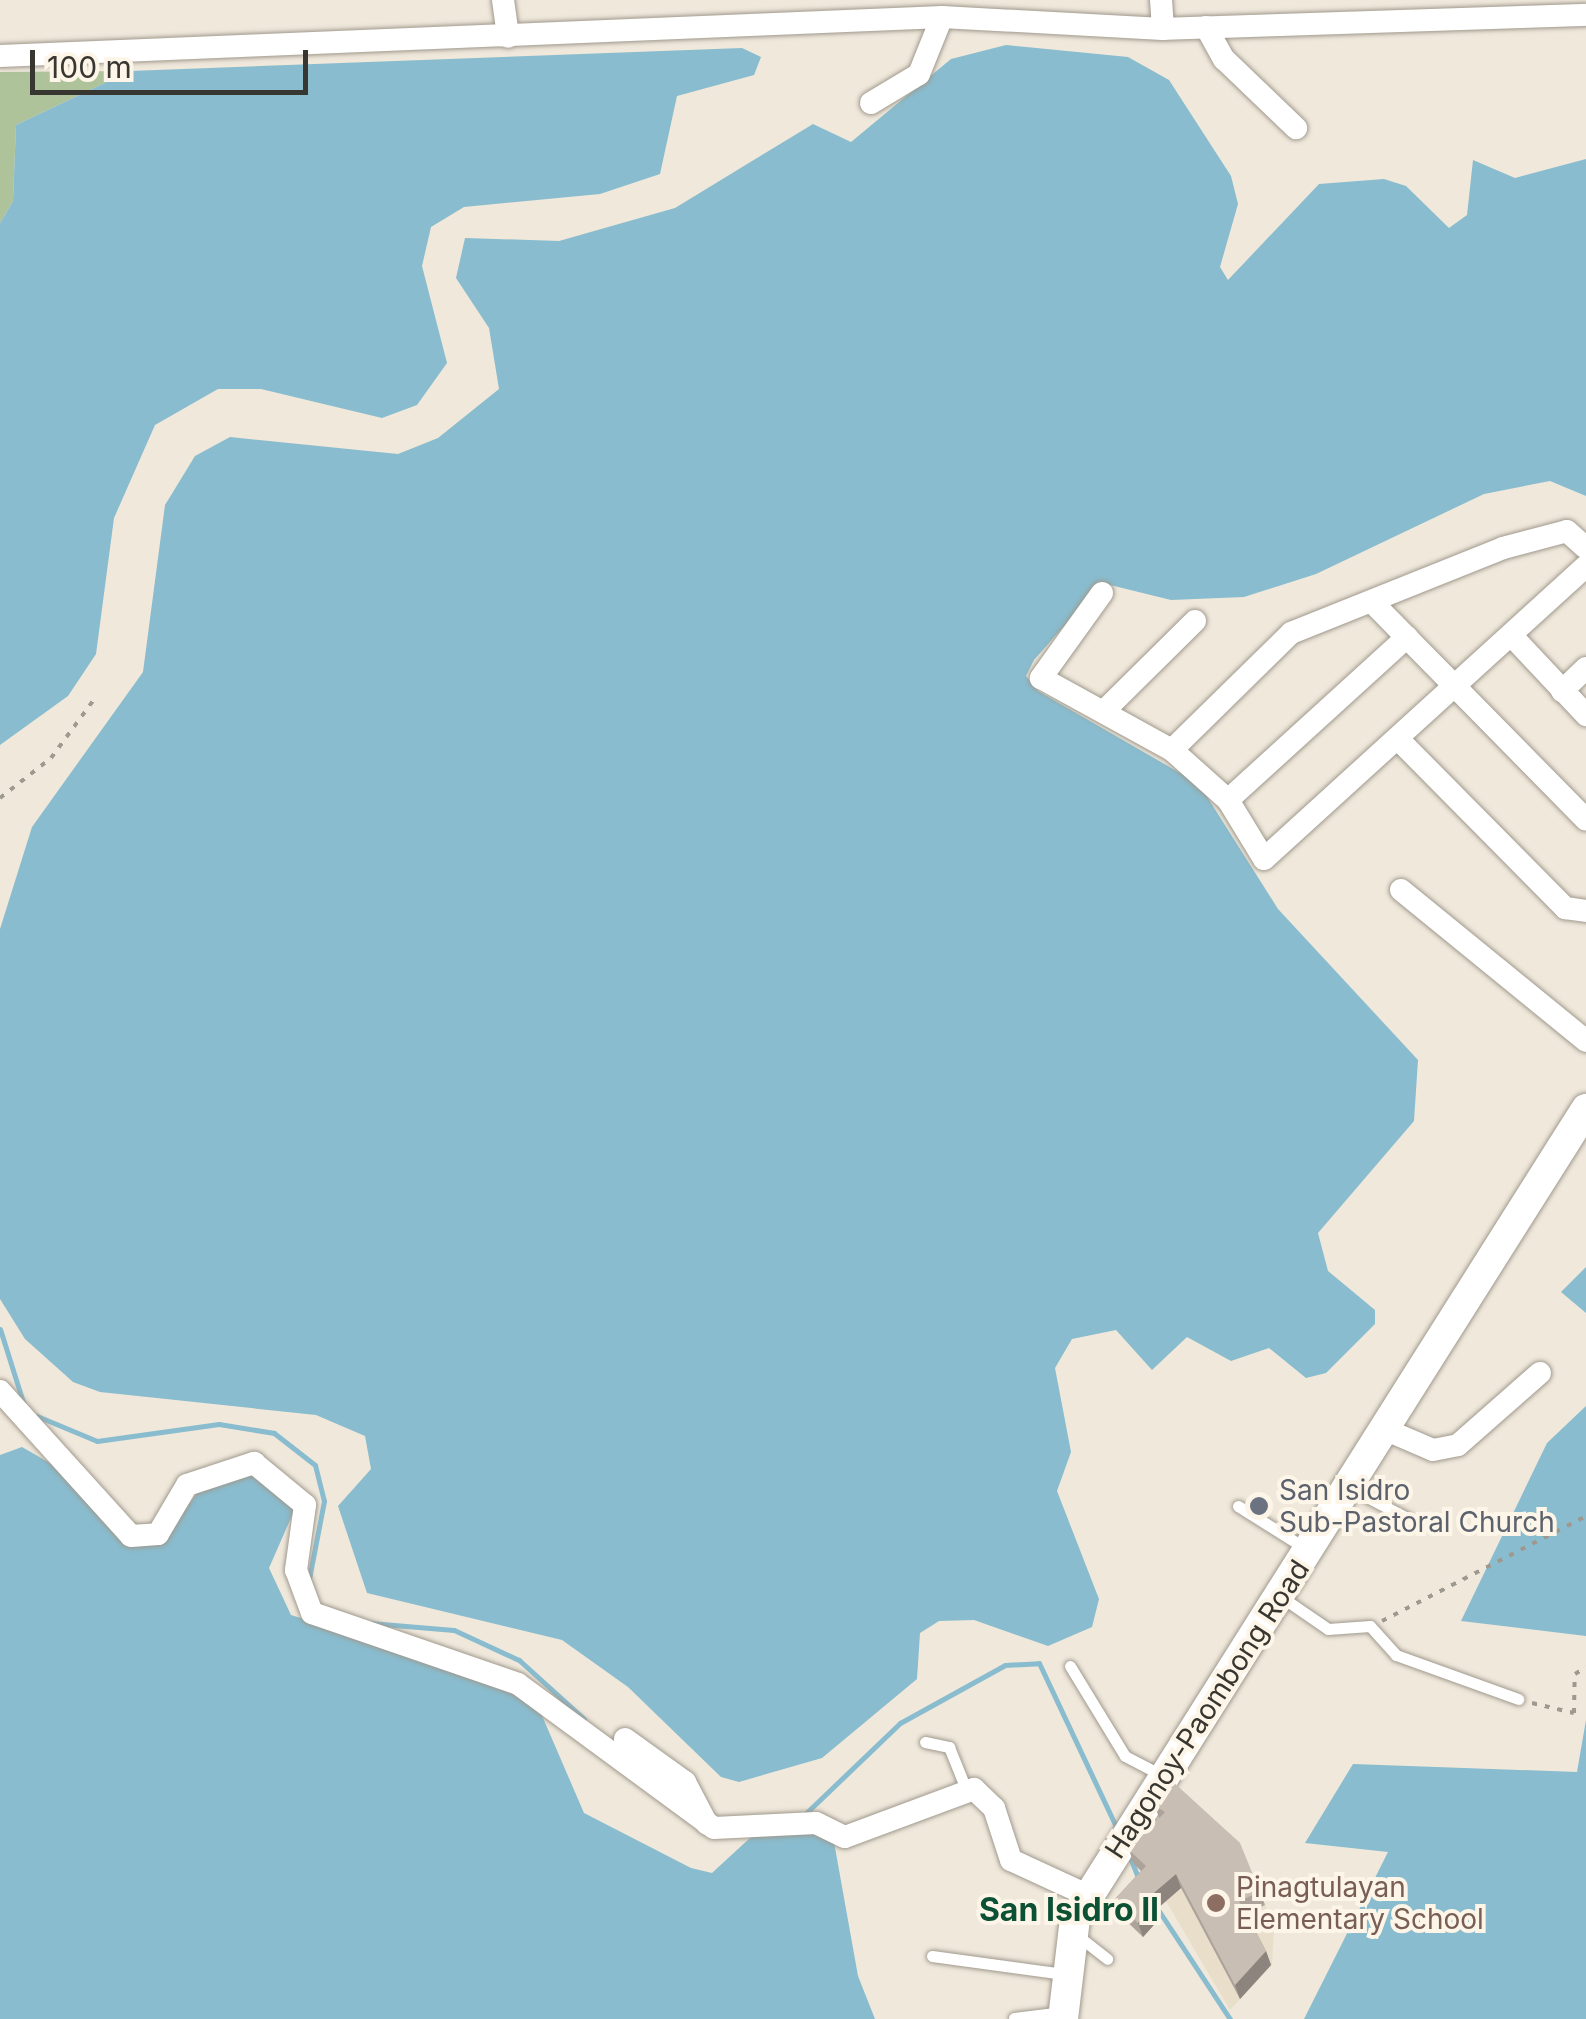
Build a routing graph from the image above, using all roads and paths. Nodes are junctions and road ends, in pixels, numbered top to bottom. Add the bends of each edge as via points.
1 (502, 0) edge
2 (1161, 0) edge
3 (862, 15) edge
4 (1586, 15) edge
5 (942, 17) junction
6 (1206, 28) junction
7 (1163, 29) junction
8 (508, 37) junction
9 (0, 56) edge
10 (871, 104) dead end
11 (1296, 128) dead end
12 (1586, 548) edge
13 (1586, 566) edge
14 (1102, 593) dead end
15 (1372, 602) junction
16 (1196, 621) dead end
17 (1512, 635) junction
18 (1407, 637) junction
19 (1586, 668) edge
20 (1455, 686) junction
21 (1562, 691) junction
22 (95, 698) dead end
23 (1104, 711) junction
24 (1586, 716) edge
25 (1398, 739) junction
26 (1172, 750) junction
27 (0, 798) edge
28 (1228, 800) junction
29 (1586, 820) edge
30 (1401, 890) dead end
31 (1586, 910) edge
32 (1586, 1041) edge
33 (1586, 1109) edge
34 (1540, 1373) dead end
35 (0, 1391) edge
36 (1384, 1428) junction
37 (1348, 1487) junction
38 (1238, 1506) dead end
39 (1586, 1516) edge
40 (1409, 1519) dead end
41 (1308, 1550) junction
42 (1280, 1596) junction
43 (1370, 1626) junction
44 (1070, 1666) dead end
45 (1586, 1667) edge
46 (1518, 1699) joint
47 (625, 1738) dead end
48 (925, 1742) dead end
49 (1166, 1777) junction
50 (966, 1789) junction
51 (706, 1817) junction
52 (1089, 1896) junction
53 (1071, 1930) junction
54 (932, 1956) dead end
55 (1107, 1959) dead end
56 (1064, 1974) junction
57 (1063, 2015) edge
58 (1014, 2018) edge

1 - 8 street
2 - 7 street
3 - 5 street
3 - 8 street
4 - 6 street
5 - 7 street
5 - 10 street via 919,74
6 - 7 street
6 - 11 street via 1224,60
8 - 9 street
12 - 15 street via 1567,531
13 - 17 street
14 - 23 street via 1041,678
15 - 18 street
15 - 26 street via 1292,632
16 - 23 street
17 - 20 street
17 - 21 street
18 - 20 street
18 - 28 street
19 - 21 street
20 - 25 street
20 - 29 street
21 - 24 street
22 - 27 path via 51,758
23 - 26 street
25 - 28 street via 1264,859
25 - 31 street via 1565,908
26 - 28 street
30 - 32 street
33 - 36 main road, Hagonoy-Paombong Road
34 - 36 street via 1458,1446 1433,1450
35 - 51 street via 131,1536 158,1534 187,1486 254,1463 305,1506 296,1570 312,1613 518,1684
36 - 37 main road, Hagonoy-Paombong Road
37 - 40 lane
37 - 41 main road, Hagonoy-Paombong Road
38 - 41 lane
39 - 43 path via 1431,1603
41 - 42 main road, Hagonoy-Paombong Road
42 - 43 lane via 1328,1629
42 - 49 main road, Hagonoy-Paombong Road
43 - 46 lane via 1396,1655
44 - 49 lane via 1125,1756
45 - 46 path via 1575,1674 1574,1713
47 - 51 street via 685,1782
48 - 50 lane via 950,1747
49 - 52 main road, Hagonoy-Paombong Road
50 - 51 street via 845,1837 816,1823 738,1834
50 - 52 street via 994,1808 1011,1860
52 - 53 main road, Hagonoy-Paombong Road
53 - 55 lane
53 - 56 main road, Hagonoy-Paombong Road
54 - 56 lane
56 - 57 main road, Hagonoy-Paombong Road
57 - 58 lane

